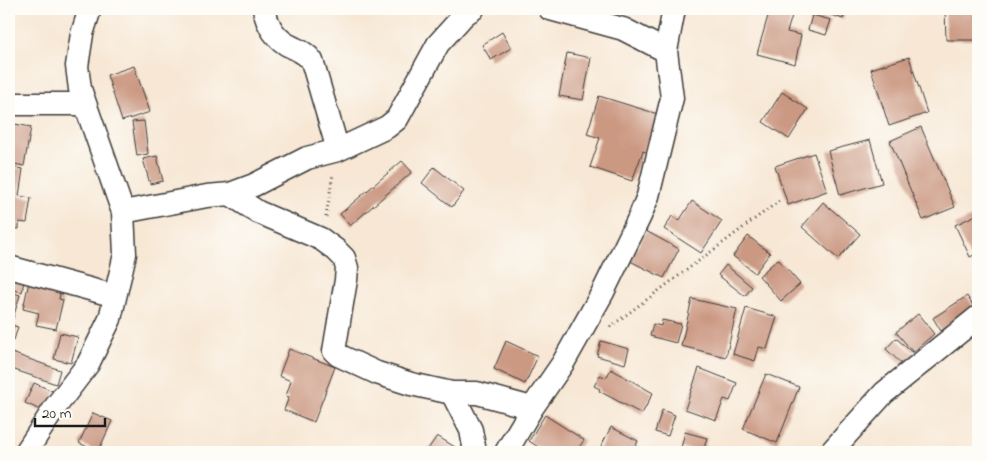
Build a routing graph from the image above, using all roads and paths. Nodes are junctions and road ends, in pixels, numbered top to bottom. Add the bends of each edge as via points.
1 (90, 9) edge
2 (264, 9) edge
3 (473, 9) edge
4 (550, 9) edge
5 (674, 9) edge
6 (666, 51) junction
7 (9, 104) edge
8 (85, 104) junction
9 (338, 150) junction
10 (230, 194) junction
11 (778, 201) dead end
12 (123, 212) junction
13 (321, 239) junction
14 (9, 267) edge
15 (116, 296) junction
16 (978, 317) edge
17 (577, 339) junction
18 (452, 393) junction
19 (532, 408) junction
20 (26, 452) edge
21 (476, 452) edge
22 (506, 452) edge
23 (830, 452) edge

1 - 8 street via 77,66
2 - 9 street via 266,20 278,39 303,52 312,61
3 - 9 street via 438,44 397,119
4 - 6 street via 623,29
5 - 6 street
6 - 17 street via 672,98 648,196 628,242
7 - 8 street
8 - 12 street
9 - 10 street via 308,158
9 - 13 path
10 - 12 street
10 - 13 street via 258,212
11 - 17 path via 620,321
12 - 15 street via 125,254
13 - 18 street via 344,258 347,268 334,351 338,356 377,373
14 - 15 street
15 - 20 street via 110,319 88,364
16 - 23 street via 884,393
17 - 19 street
18 - 19 street via 477,393
18 - 21 street via 471,430
19 - 22 street

